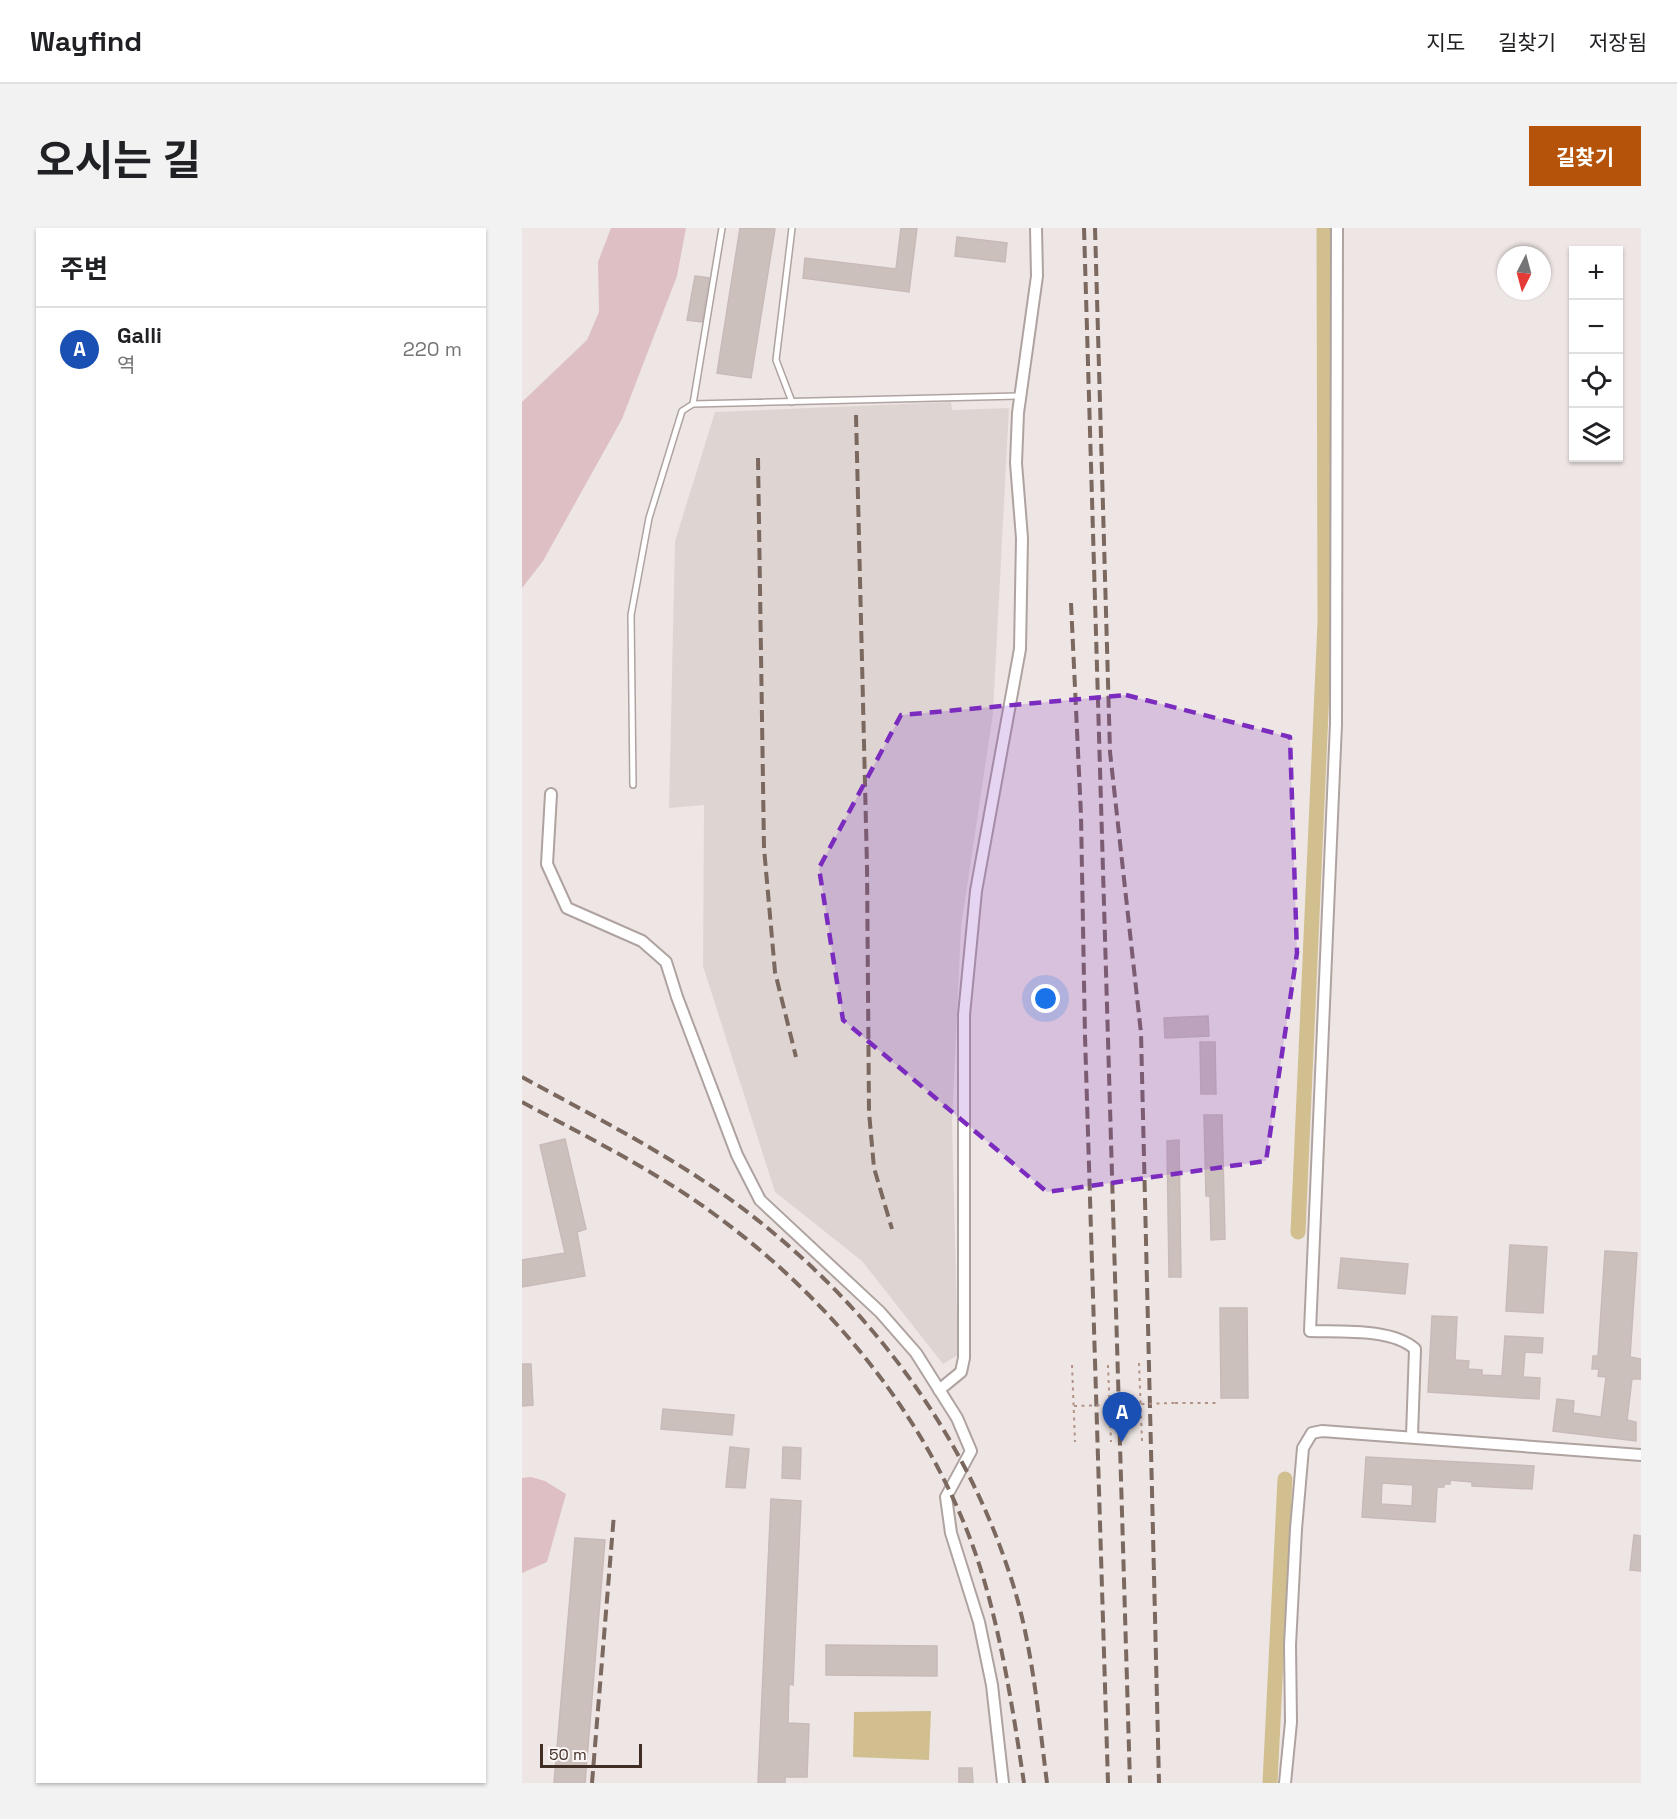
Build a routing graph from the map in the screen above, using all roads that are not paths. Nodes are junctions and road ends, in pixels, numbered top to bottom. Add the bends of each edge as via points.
1 (722, 228) edge
2 (792, 228) edge
3 (1036, 228) edge
4 (1337, 228) edge
5 (1021, 396) junction
6 (792, 402) junction
7 (693, 404) junction
8 (633, 785) dead end
9 (551, 794) dead end
10 (939, 1390) junction
11 (1412, 1436) junction
12 (1641, 1456) edge
13 (1003, 1783) edge
14 (1285, 1783) edge

1 - 7 lane
2 - 6 lane via 776,360
3 - 5 street via 1037,276
4 - 11 street via 1336,724 1310,1331 1392,1336 1415,1349
5 - 6 lane
5 - 10 street via 1016,463 1022,537 1020,649 976,891 964,1015 964,1358 961,1372
6 - 7 lane
7 - 8 lane via 682,411 649,518 631,615
9 - 10 street via 547,864 567,908 642,941 666,962 737,1155 760,1200 880,1312 916,1353
10 - 13 street via 971,1450 946,1497 951,1533 980,1622
11 - 12 street
11 - 14 street via 1322,1431 1312,1433 1303,1448

